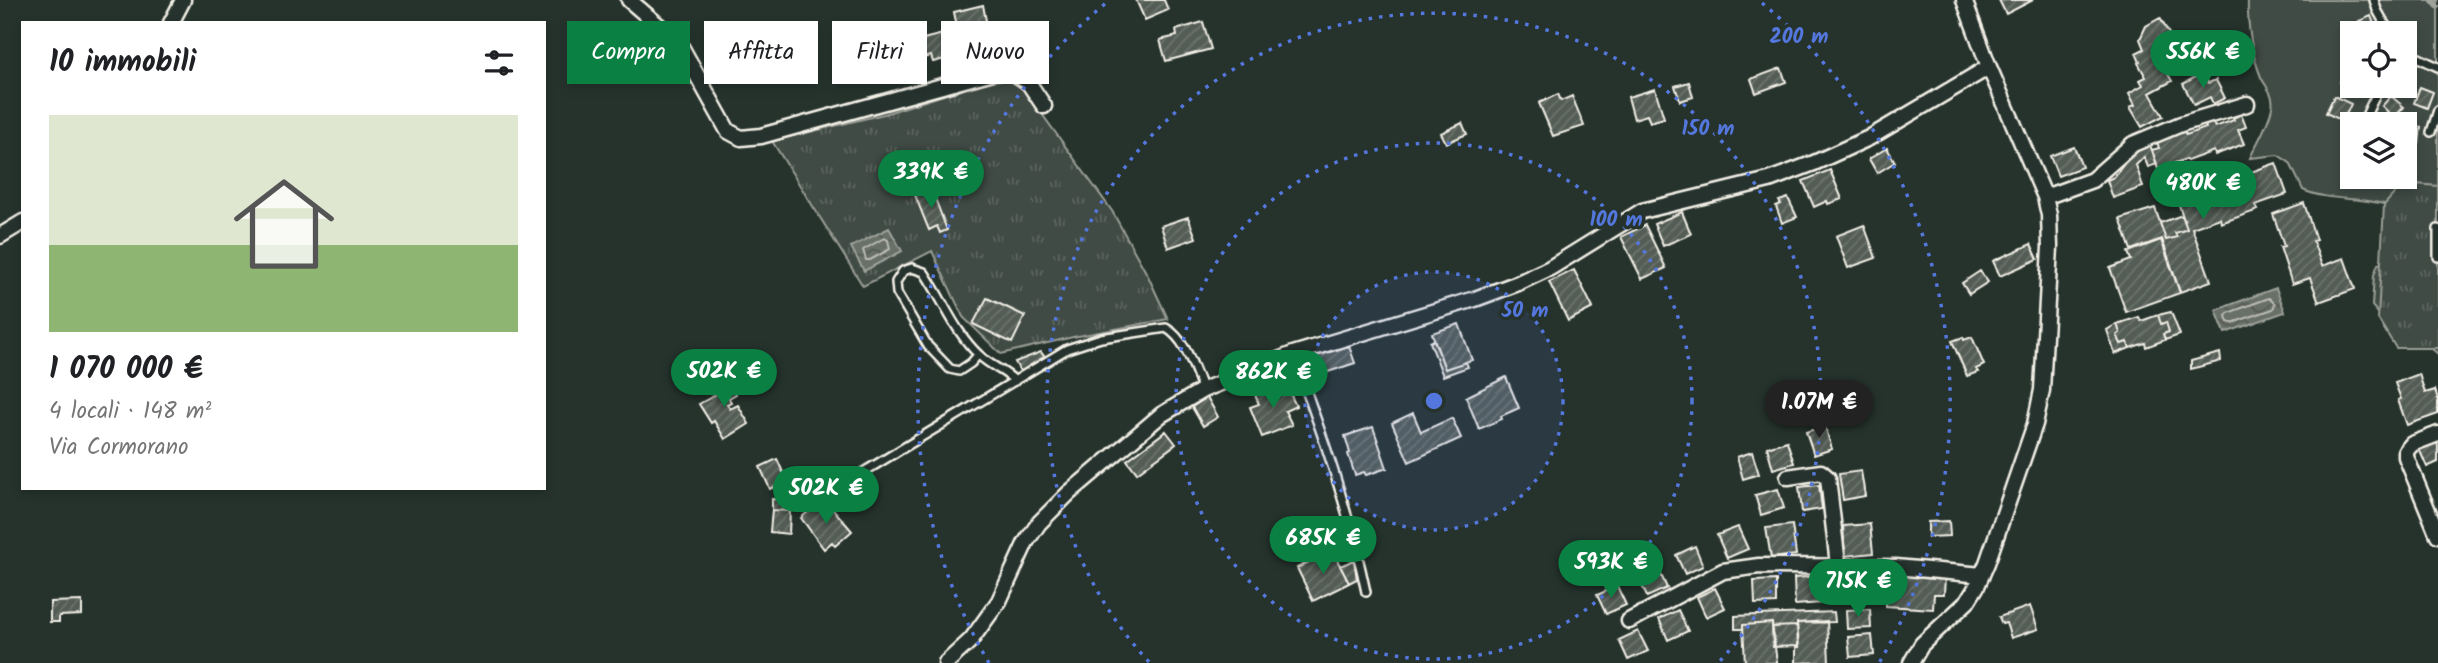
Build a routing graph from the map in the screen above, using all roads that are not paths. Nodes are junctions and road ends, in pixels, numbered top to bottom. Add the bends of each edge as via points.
1 (183, 0) edge
2 (629, 0) edge
3 (1964, 0) edge
4 (2374, 0) edge
5 (172, 21) edge
6 (2383, 21) edge
7 (2417, 57) edge
8 (1989, 66) junction
9 (2438, 66) edge
10 (2247, 104) dead end
11 (1044, 106) dead end
12 (2438, 110) edge
13 (2431, 132) dead end
14 (2045, 197) junction
15 (21, 223) edge
16 (2438, 229) edge
17 (0, 236) edge
18 (2438, 257) edge
19 (1293, 354) junction
20 (978, 355) junction
21 (1015, 381) junction
22 (1203, 390) junction
23 (2438, 434) edge
24 (1787, 477) dead end
25 (795, 489) dead end
26 (2438, 536) edge
27 (1838, 565) junction
28 (1982, 575) junction
29 (1366, 592) dead end
30 (1629, 621) dead end
31 (946, 663) edge
32 (1911, 663) edge

1 - 5 street
2 - 11 street via 679,43 728,131 741,138 1009,70 1028,82
3 - 8 street
4 - 6 lane
7 - 9 lane
8 - 14 street
8 - 19 street via 1869,138 1814,163 1769,180 1642,211 1518,283
10 - 14 street via 2133,144 2092,180
12 - 13 lane
14 - 28 street via 2050,247 2039,408
15 - 17 street
16 - 18 lane
19 - 22 street
19 - 29 lane via 1327,444
20 - 20 lane via 924,272 903,271 896,282 897,293 928,346 950,369 959,371
20 - 21 lane
21 - 22 lane via 1067,349 1101,338 1166,328 1175,333
21 - 25 lane via 847,482 816,482
22 - 31 street via 1161,415 1040,523 999,601 971,640
23 - 26 street via 2406,451
24 - 27 street via 1821,472 1828,478
27 - 28 street
27 - 30 street via 1770,565 1723,571
28 - 32 street via 1966,602 1922,644

